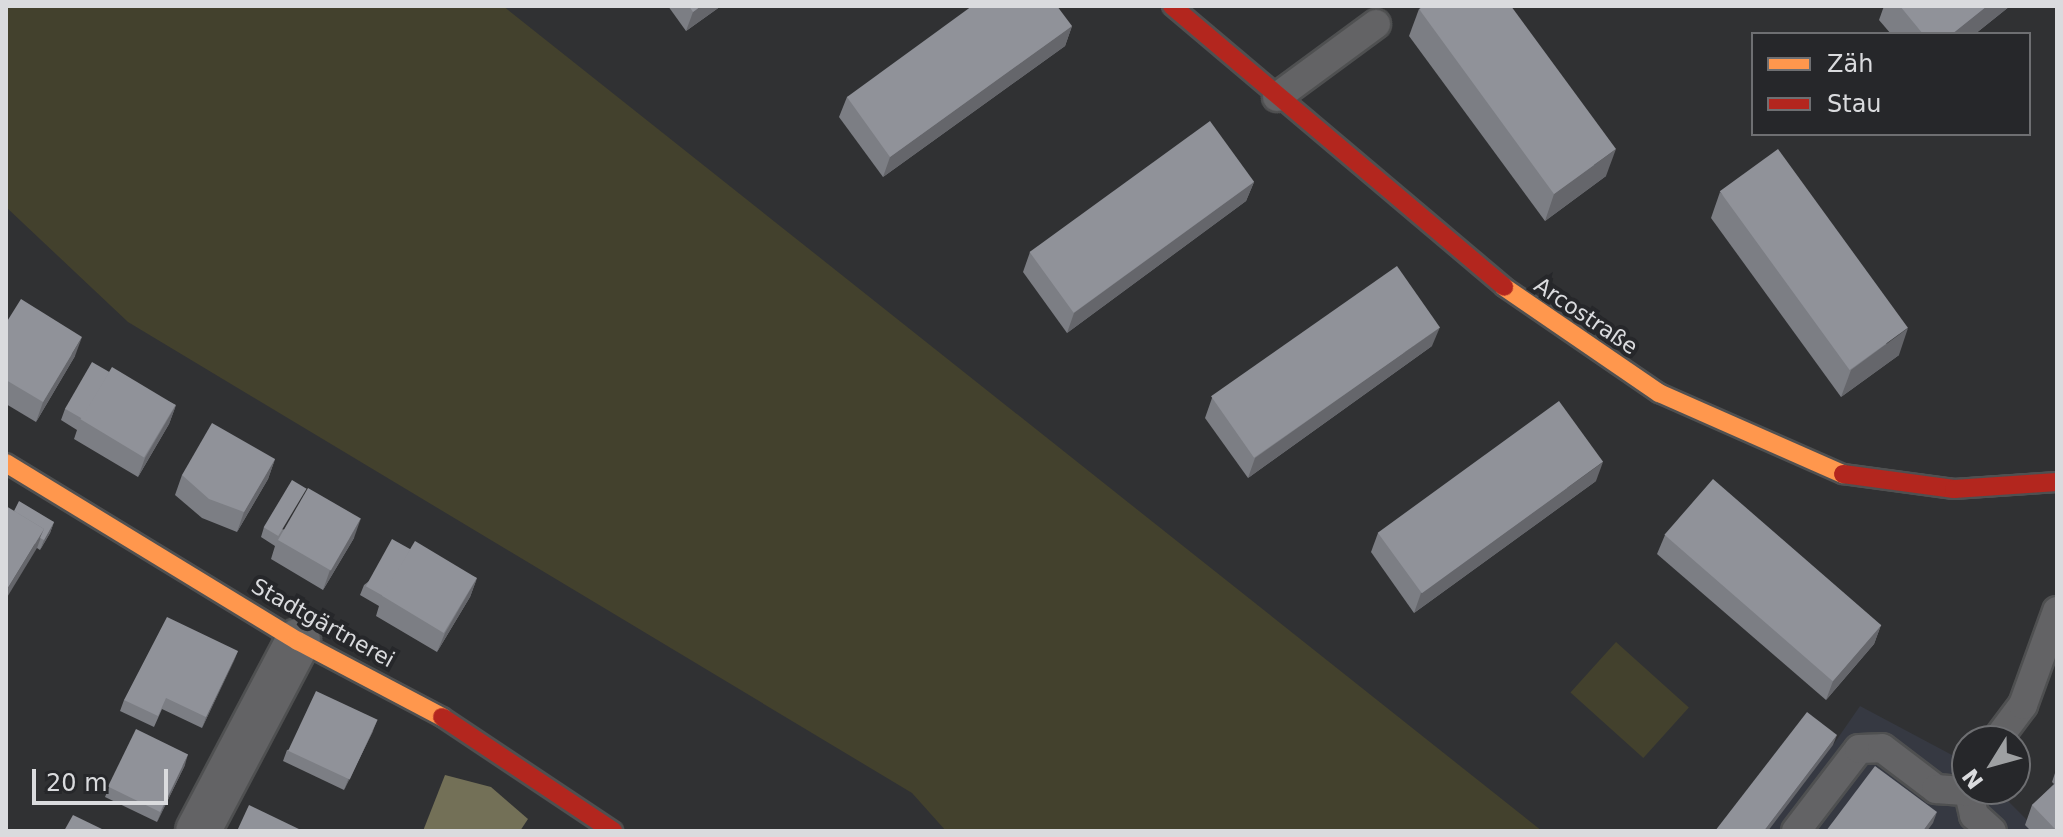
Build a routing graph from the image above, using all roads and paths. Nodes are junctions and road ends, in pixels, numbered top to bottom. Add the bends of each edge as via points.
1 (1172, 6) edge
2 (1376, 24) dead end
3 (1277, 97) junction
4 (6, 463) edge
5 (2057, 482) edge
6 (2057, 611) edge
7 (298, 641) junction
8 (2008, 725) edge
9 (1973, 811) edge
10 (198, 831) edge
11 (613, 831) edge
12 (1796, 831) edge

1 - 3 street, Arcostraße
2 - 3 lane
3 - 5 street, Arcostraße via 1542,320 1717,423 1844,475 1954,489
4 - 7 street, Stadtgärtnerei
6 - 8 lane via 2023,705
7 - 10 street
7 - 11 street, Stadtgärtnerei via 446,719
9 - 12 lane via 1882,748 1859,749

